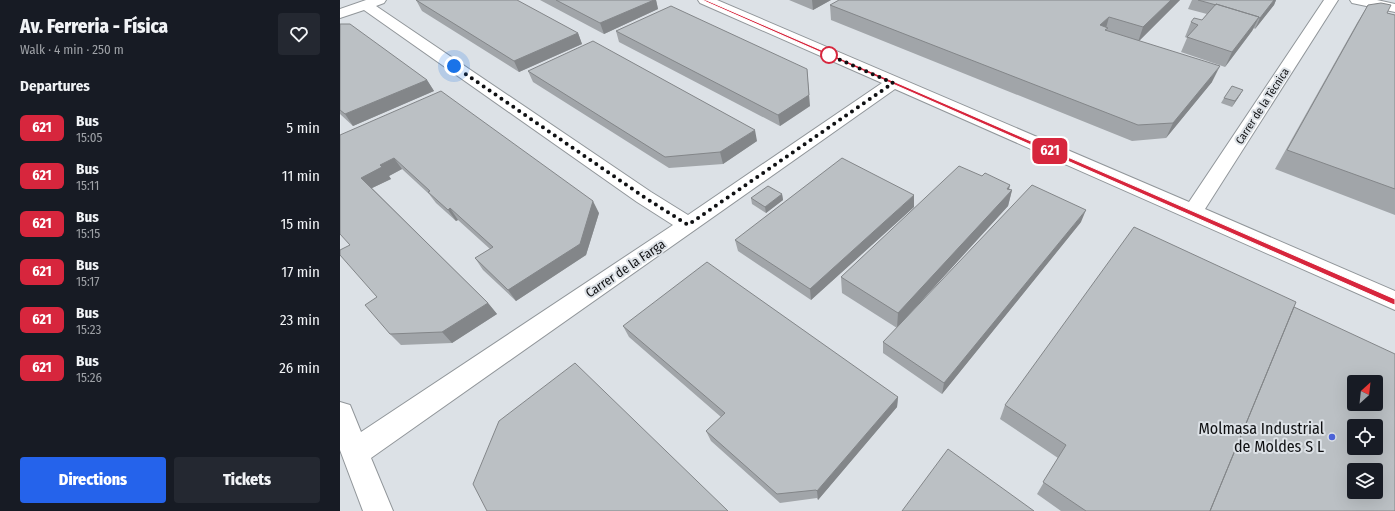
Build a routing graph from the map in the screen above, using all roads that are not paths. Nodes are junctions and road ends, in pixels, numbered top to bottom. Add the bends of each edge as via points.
1 (705, 0) edge
2 (1331, 0) edge
3 (1357, 0) edge
4 (373, 2) edge
5 (1395, 8) edge
6 (340, 14) edge
7 (893, 83) junction
8 (1193, 212) junction
9 (688, 225) junction
10 (1395, 301) edge
11 (340, 414) edge
12 (356, 452) junction
13 (378, 511) edge

1 - 7 street
2 - 8 street, Carrer de la Tècnica
3 - 5 street
4 - 6 street
4 - 9 street via 631,188
7 - 8 street
7 - 9 street, Carrer de la Farga
8 - 10 street
9 - 12 street, Carrer de la Farga
11 - 12 street
12 - 13 street

